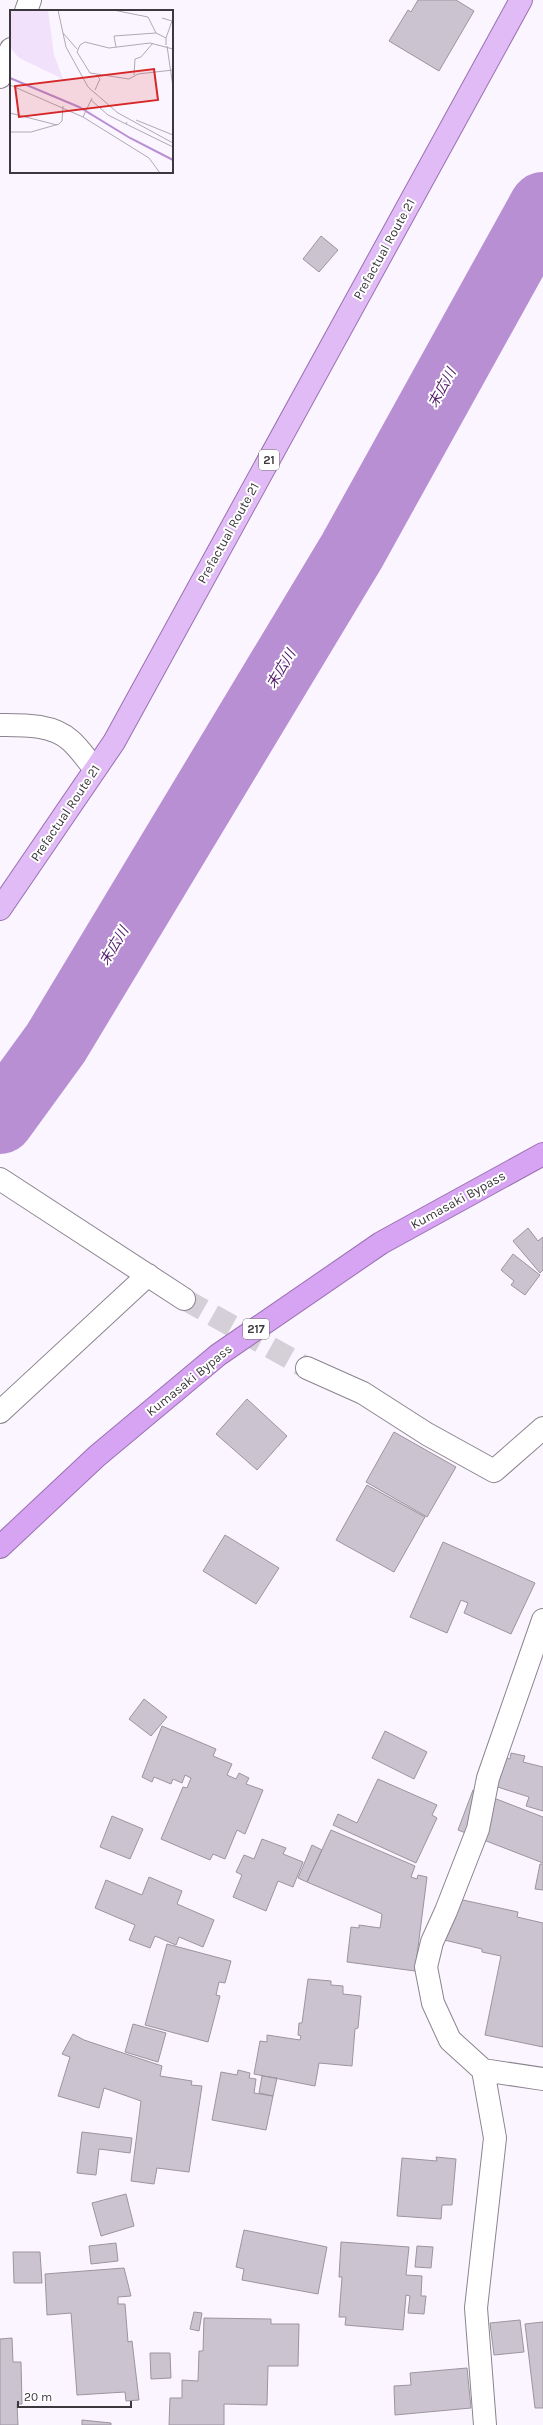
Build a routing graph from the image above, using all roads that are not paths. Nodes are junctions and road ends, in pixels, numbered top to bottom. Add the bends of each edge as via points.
1 (30, 0) edge
2 (521, 0) edge
3 (26, 10) edge
4 (10, 52) edge
5 (0, 77) edge
6 (0, 725) edge
7 (95, 769) junction
8 (0, 909) edge
9 (543, 1154) edge
10 (0, 1179) edge
11 (148, 1275) junction
12 (184, 1299) tunnel mouth
13 (307, 1368) tunnel mouth
14 (0, 1412) edge
15 (543, 1428) edge
16 (0, 1546) edge
17 (543, 1620) edge
18 (483, 2070) junction
19 (543, 2079) edge
20 (485, 2425) edge

1 - 3 street
2 - 7 main road, Prefactual Route 21 / 21 via 118,735
4 - 5 street
6 - 7 street via 27,725 52,730 70,740
7 - 8 main road, Prefactual Route 21 / 21
9 - 16 highway, Kumasaki Bypass / 217 via 381,1242 218,1354 97,1456
10 - 11 street
11 - 12 street
11 - 14 street
13 - 15 street via 363,1393 494,1471
17 - 18 street via 488,1778 478,1829 432,1942 426,1967 433,2003 450,2040
18 - 19 street
18 - 20 street via 496,2138 476,2308

